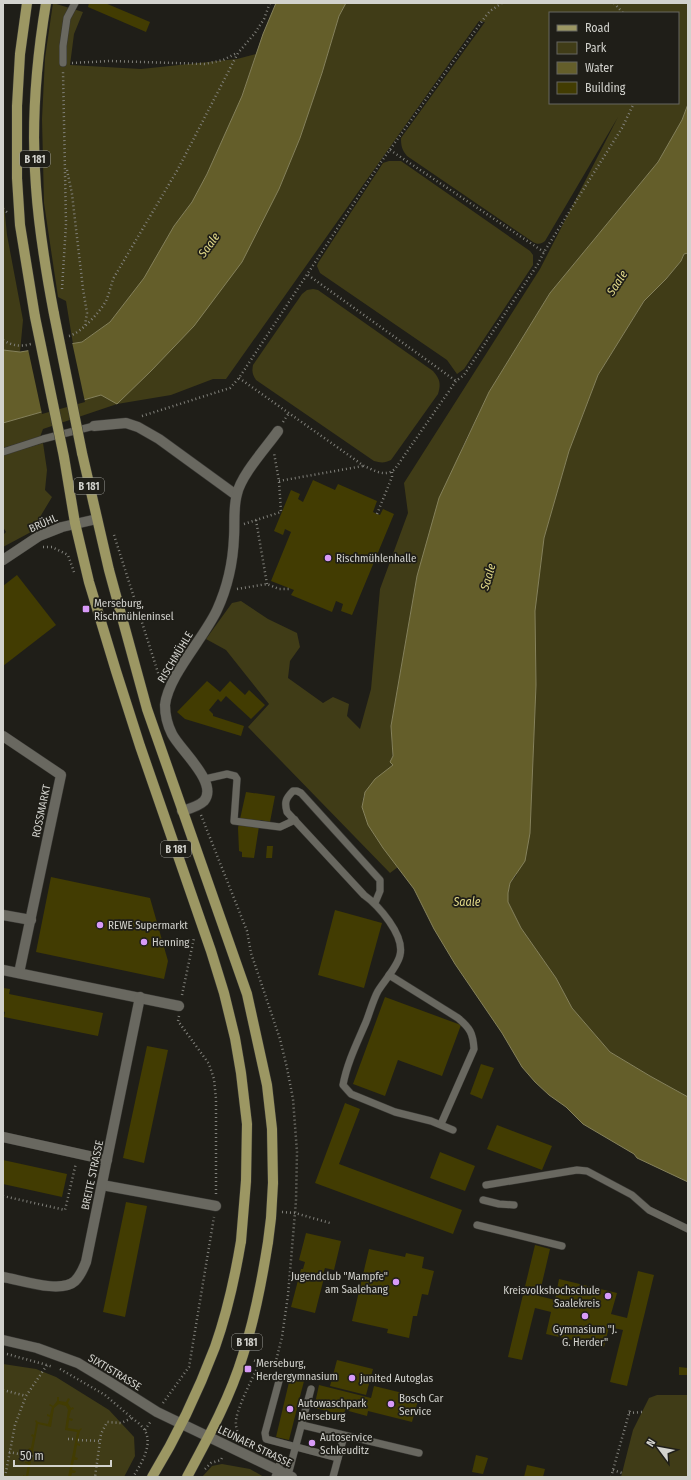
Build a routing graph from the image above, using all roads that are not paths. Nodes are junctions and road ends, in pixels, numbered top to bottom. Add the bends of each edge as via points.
1 (27, 3) edge
2 (46, 3) edge
3 (75, 3) edge
4 (63, 63) road end
5 (94, 426) joint
6 (278, 431) dead end
7 (3, 452) edge
8 (236, 495) junction
9 (97, 519) junction
10 (75, 523) junction
11 (3, 560) edge
12 (3, 736) edge
13 (205, 778) junction
14 (182, 811) junction
15 (295, 820) junction
16 (374, 903) junction
17 (3, 915) edge
18 (31, 920) junction
19 (3, 970) edge
20 (19, 973) junction
21 (389, 975) junction
22 (140, 997) junction
23 (179, 1006) road end
24 (441, 1124) junction
25 (453, 1130) dead end
26 (3, 1137) edge
27 (107, 1160) junction
28 (102, 1185) junction
29 (486, 1185) dead end
30 (482, 1200) dead end
31 (514, 1205) dead end
32 (216, 1206) road end
33 (477, 1225) dead end
34 (688, 1229) edge
35 (562, 1246) dead end
36 (3, 1277) edge
37 (3, 1340) edge
38 (279, 1381) dead end
39 (311, 1390) dead end
40 (181, 1424) junction
41 (302, 1425) junction
42 (344, 1436) junction
43 (208, 1437) junction
44 (296, 1447) junction
45 (419, 1453) dead end
46 (338, 1458) junction
47 (277, 1470) edge
48 (290, 1476) edge
49 (152, 1477) edge
50 (187, 1477) edge
51 (333, 1477) edge

1 - 10 main road, B 181, bridge via 17,98 20,225
2 - 9 main road, B 181, bridge via 36,99 36,186 54,314
3 - 4 lane via 67,18
5 - 7 lane
5 - 8 street via 126,423 138,427 159,439
6 - 8 street, RISCHMÜHLE via 250,470
8 - 13 street, RISCHMÜHLE via 231,566 225,591 208,626 174,679 165,707 172,734
9 - 10 street, BRÜHL
9 - 14 main road, B 181 via 147,709
10 - 11 street, BRÜHL via 39,536
10 - 40 main road, B 181, bridge via 89,582 116,671 224,993 241,1073 247,1124 241,1241 234,1280 215,1347
12 - 18 street, ROSSMARKT via 61,775
13 - 14 street via 208,790 204,801
13 - 15 lane via 227,774 235,776 237,779 234,821 280,827
14 - 43 main road, B 181, bridge via 247,994 267,1085 272,1129 271,1218 258,1301 243,1356
15 - 16 lane
15 - 16 lane via 287,812 284,804 293,791 297,791 380,880 380,891
16 - 21 lane via 390,922 400,940 401,954
17 - 18 street
18 - 20 street, ROSSMARKT
19 - 20 street
20 - 22 street
21 - 24 lane via 458,1018 468,1026 473,1037 474,1049
21 - 24 lane via 378,992 346,1070 343,1085 351,1094 395,1112
22 - 23 street
22 - 27 street, BREITE STRASSE
24 - 25 lane
26 - 27 street
27 - 28 street, BREITE STRASSE
28 - 32 street
28 - 36 street, BREITE STRASSE via 86,1262 74,1282 56,1287
29 - 34 lane via 577,1170 587,1171 632,1195 649,1210
30 - 31 lane
33 - 35 lane
37 - 40 street, SIXTISTRASSE via 37,1348 78,1363
38 - 44 lane via 265,1437 267,1440
39 - 41 lane
40 - 43 street, SIXTISTRASSE
40 - 49 main road, B 181
41 - 42 lane
41 - 44 lane
42 - 45 lane
42 - 46 lane
43 - 47 street, LEUNAER STRASSE
43 - 50 main road, B 181
44 - 46 lane
44 - 48 lane
46 - 51 lane
47 - 48 street, LEUNAER STRASSE

